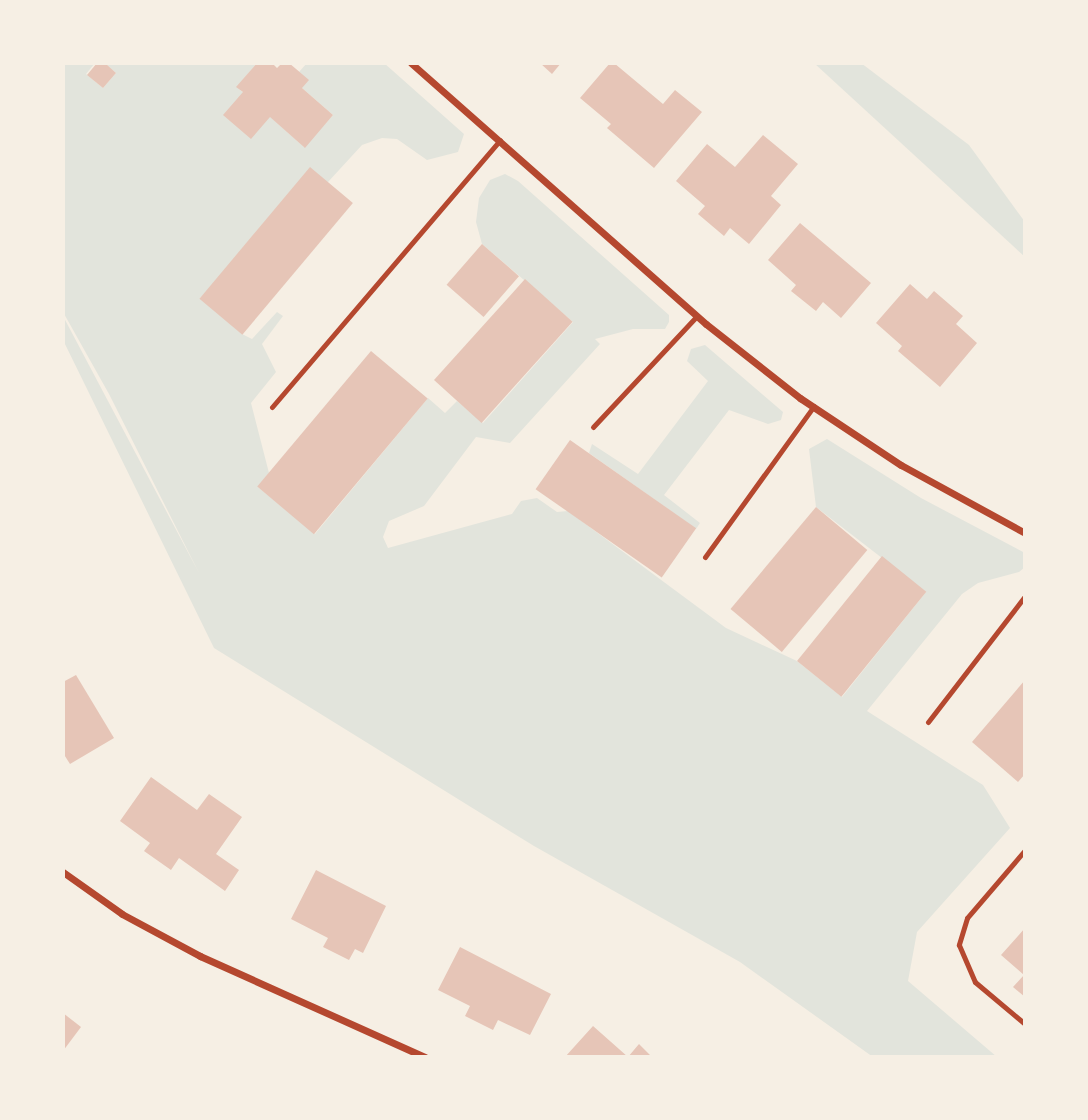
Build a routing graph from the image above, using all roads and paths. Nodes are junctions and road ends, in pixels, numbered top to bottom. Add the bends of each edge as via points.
1 (411, 63) edge
2 (500, 140) junction
3 (697, 316) junction
4 (814, 406) junction
5 (272, 407) dead end
6 (593, 428) dead end
7 (1025, 533) edge
8 (705, 556) dead end
9 (1025, 596) edge
10 (928, 722) dead end
11 (1025, 849) edge
12 (63, 872) edge
13 (1025, 1024) edge
14 (425, 1057) edge

1 - 2 street
2 - 3 street
2 - 5 lane
3 - 4 street
3 - 6 lane
4 - 7 street via 901,466
4 - 8 lane
9 - 10 lane
11 - 13 lane via 967,918 959,945 975,982
12 - 14 street via 122,914 200,956

